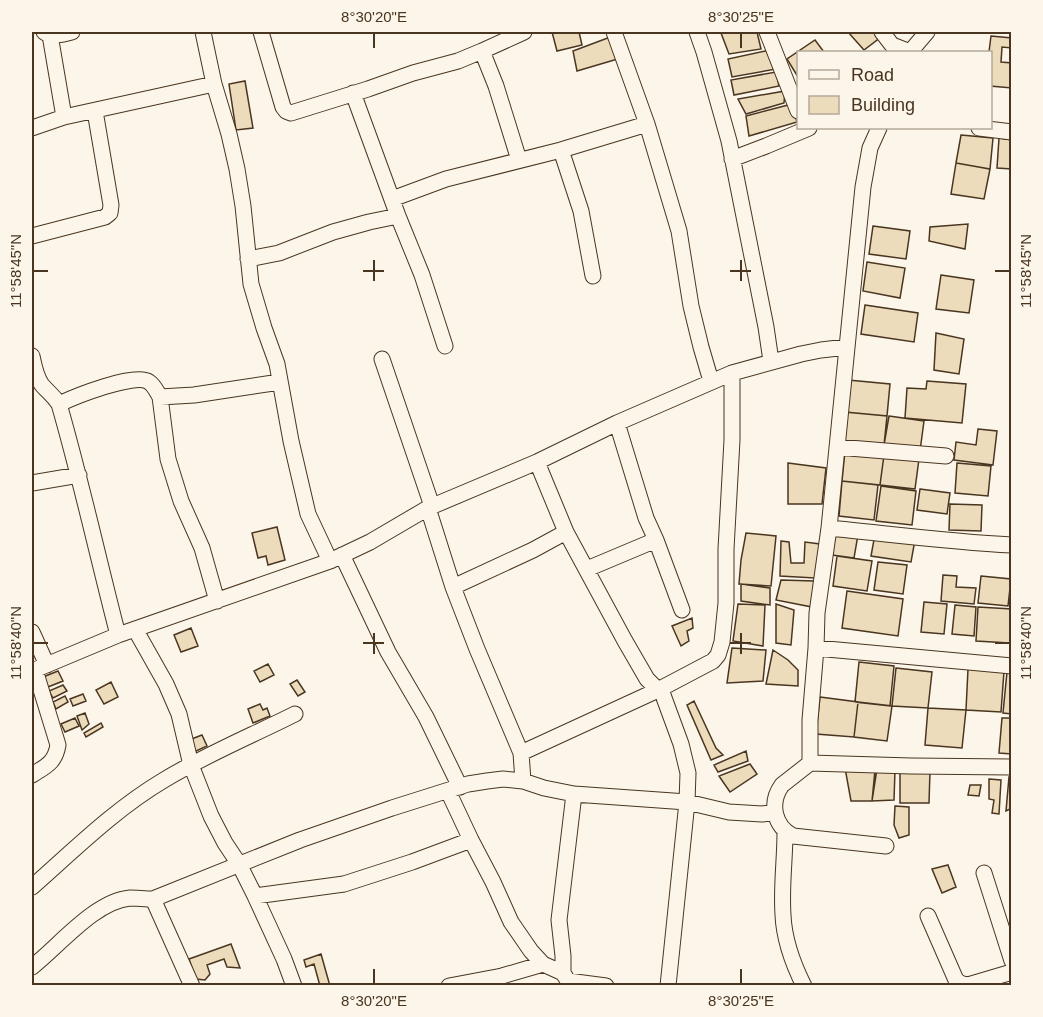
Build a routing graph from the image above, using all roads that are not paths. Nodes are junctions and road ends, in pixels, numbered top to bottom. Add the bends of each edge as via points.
1 (72, 32) edge
2 (204, 32) edge
3 (261, 32) edge
4 (524, 32) edge
5 (614, 32) edge
6 (697, 32) edge
7 (767, 32) edge
8 (882, 32) edge
9 (927, 32) edge
10 (47, 33) edge
11 (887, 49) edge
12 (482, 51) junction
13 (902, 51) edge
14 (911, 51) edge
15 (214, 84) junction
16 (353, 93) junction
17 (797, 108) edge
18 (95, 111) junction
19 (64, 117) junction
20 (646, 124) junction
21 (32, 128) edge
22 (804, 129) edge
23 (879, 129) edge
24 (987, 129) edge
25 (1011, 132) edge
26 (561, 150) junction
27 (732, 159) junction
28 (519, 160) junction
29 (392, 199) junction
30 (398, 216) junction
31 (32, 236) edge
32 (248, 260) junction
33 (593, 276) dead end
34 (445, 346) dead end
35 (847, 347) junction
36 (32, 356) edge
37 (382, 359) dead end
38 (771, 361) junction
39 (732, 373) junction
40 (711, 381) junction
41 (280, 382) junction
42 (160, 397) junction
43 (59, 404) junction
44 (617, 423) junction
45 (837, 447) junction
46 (946, 456) dead end
47 (537, 462) junction
48 (79, 475) junction
49 (32, 483) edge
50 (430, 507) junction
51 (829, 528) junction
52 (566, 532) junction
53 (656, 540) junction
54 (1011, 545) edge
55 (336, 558) junction
56 (587, 569) junction
57 (453, 587) junction
58 (217, 601) junction
59 (682, 610) dead end
60 (135, 629) junction
61 (32, 632) edge
62 (118, 635) junction
63 (816, 648) junction
64 (1011, 666) edge
65 (38, 669) edge
66 (658, 690) junction
67 (295, 714) dead end
68 (520, 753) junction
69 (810, 763) junction
70 (191, 765) junction
71 (1011, 767) edge
72 (32, 775) edge
73 (523, 781) junction
74 (454, 789) junction
75 (574, 794) junction
76 (687, 802) junction
77 (775, 812) junction
78 (785, 832) junction
79 (471, 840) junction
80 (886, 846) dead end
81 (239, 864) junction
82 (984, 873) dead end
83 (32, 887) edge
84 (255, 896) junction
85 (153, 899) junction
86 (928, 916) dead end
87 (1011, 961) edge
88 (543, 964) junction
89 (32, 967) edge
90 (1011, 972) edge
91 (566, 980) edge
92 (192, 986) edge
93 (294, 986) edge
94 (449, 986) edge
95 (606, 986) edge
96 (668, 986) edge
97 (804, 986) edge

1 - 10 street
2 - 15 street
3 - 16 street via 286,111 294,113
4 - 12 street
5 - 20 street
6 - 27 street
7 - 17 street
8 - 11 street
9 - 14 street
10 - 19 street
11 - 13 street
12 - 16 street
12 - 28 street
15 - 18 street
15 - 32 street via 237,169
16 - 29 street
18 - 19 street
18 - 31 street via 110,213
19 - 21 street
20 - 26 street
20 - 40 street via 679,231 691,306
22 - 27 street
23 - 35 street via 870,148 863,187
24 - 25 street
26 - 28 street
26 - 33 street via 581,211
27 - 38 street
28 - 29 street via 446,179
29 - 30 street
30 - 32 street
30 - 34 street
32 - 41 street via 251,284
35 - 38 street
35 - 45 street
36 - 43 street via 38,379
37 - 50 street
38 - 39 street
39 - 40 street
39 - 66 street via 722,642 713,661
40 - 44 street
41 - 42 street
41 - 55 street via 308,514
42 - 43 street via 149,382 129,379
42 - 58 street via 168,459 202,548
43 - 48 street
44 - 47 street
44 - 53 street
45 - 46 street
45 - 51 street
47 - 50 street
47 - 52 street
48 - 49 street
48 - 62 street
50 - 55 street
50 - 57 street
51 - 54 street
51 - 63 street
52 - 56 street
52 - 57 street
53 - 56 street
53 - 59 street
55 - 58 street
55 - 74 street via 426,717
56 - 66 street via 646,679
57 - 68 street
58 - 60 street
60 - 62 street
60 - 70 street via 179,714
61 - 65 street
62 - 65 street
63 - 64 street
63 - 69 street
65 - 72 street via 58,745 53,761
66 - 68 street
66 - 76 street via 681,744 688,773
67 - 70 street
68 - 73 street
69 - 71 street
69 - 77 street via 782,785
70 - 81 street via 211,816
70 - 83 street via 121,810
73 - 74 street via 503,779
73 - 75 street
74 - 79 street
74 - 81 street
75 - 76 street
75 - 91 street via 559,920
76 - 77 street via 729,813
76 - 96 street
77 - 78 street
78 - 80 street
78 - 97 street via 783,917 787,942
79 - 84 street via 344,884
79 - 88 street via 511,922
81 - 84 street
81 - 85 street
82 - 87 street
84 - 93 street
85 - 89 street via 129,898 95,911
85 - 92 street
86 - 90 street via 956,980 968,985
88 - 91 street
88 - 94 street
91 - 95 street

